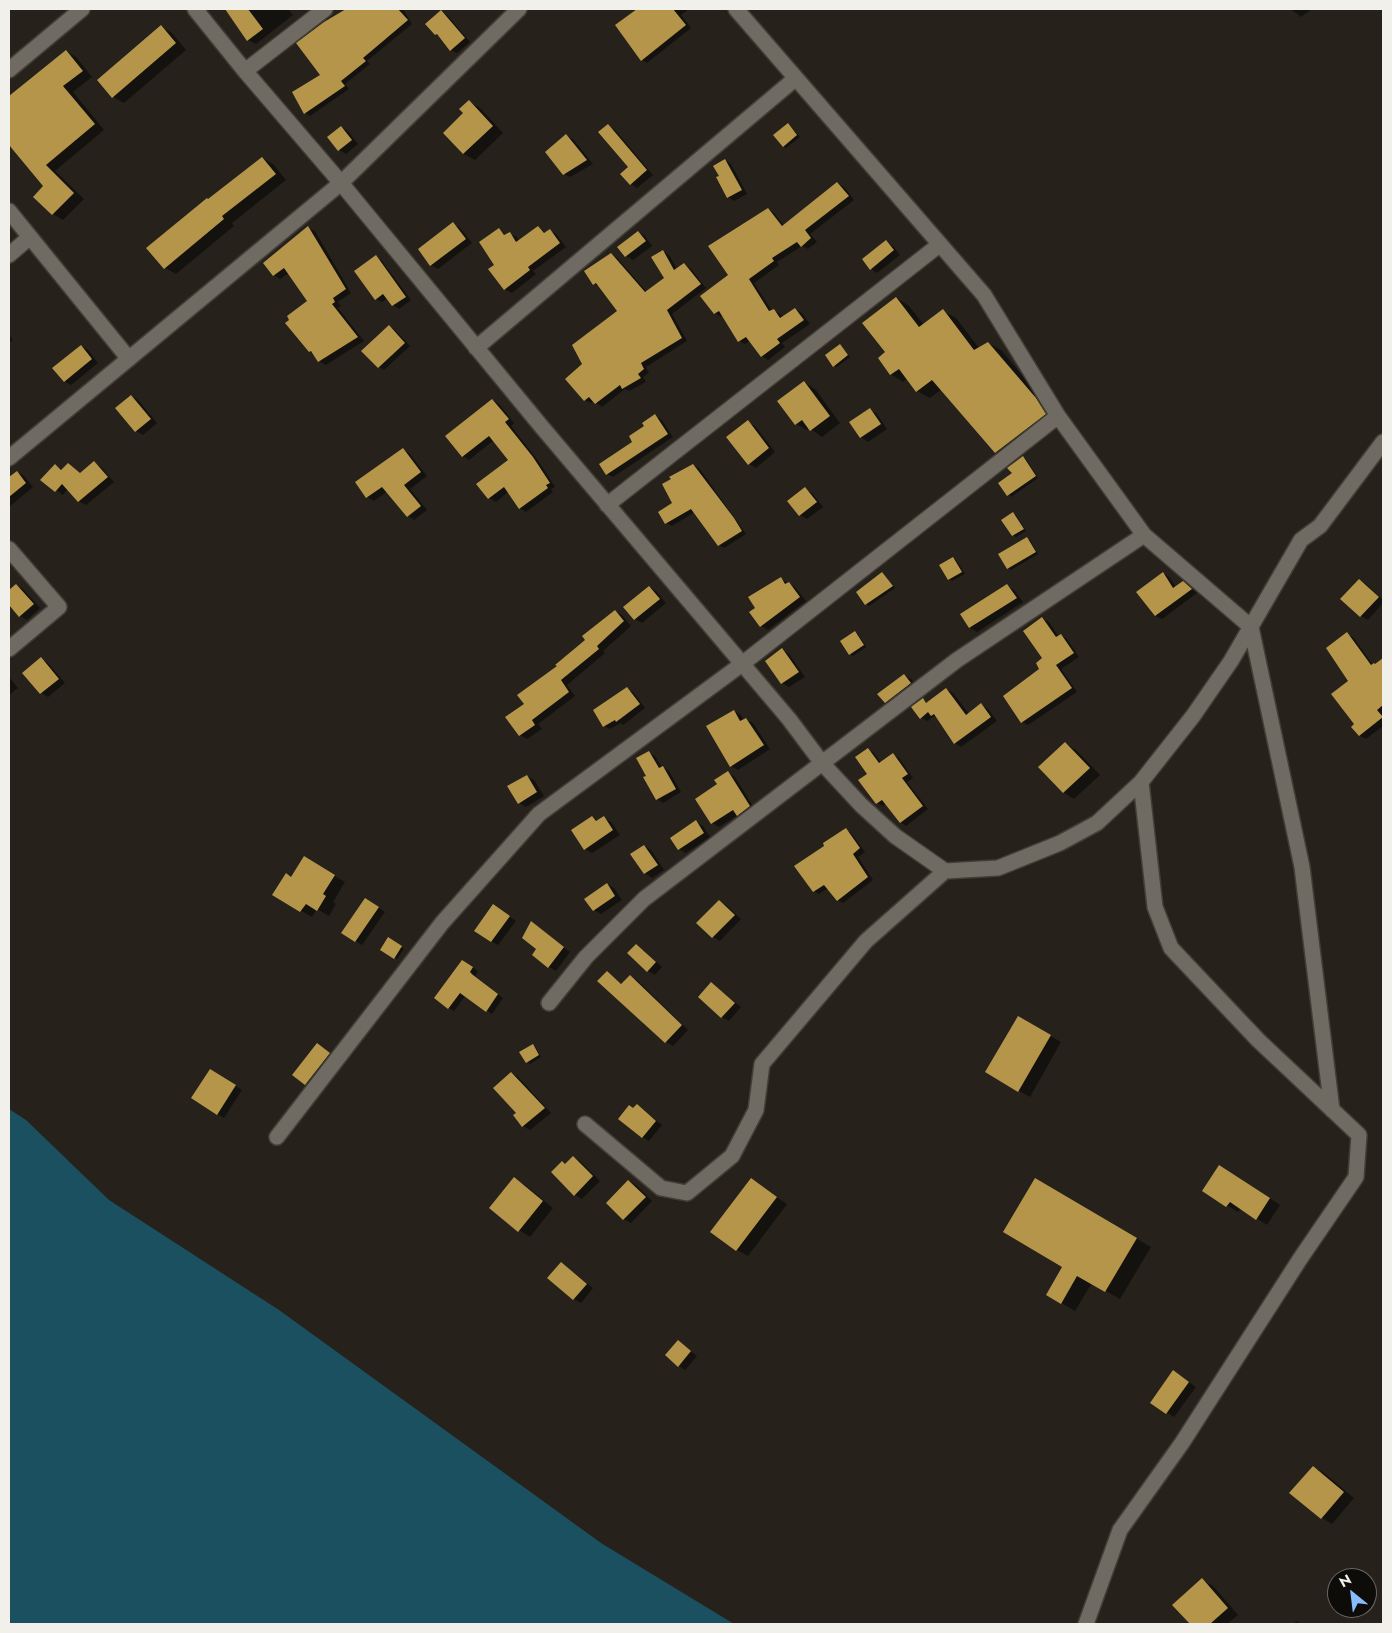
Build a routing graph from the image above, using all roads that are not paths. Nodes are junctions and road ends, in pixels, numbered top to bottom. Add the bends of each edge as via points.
1 (82, 9) edge
2 (195, 9) edge
3 (325, 9) edge
4 (519, 9) edge
5 (736, 9) edge
6 (9, 70) edge
7 (245, 71) junction
8 (796, 78) junction
9 (342, 183) junction
10 (9, 211) edge
11 (30, 237) junction
12 (939, 244) junction
13 (9, 255) edge
14 (476, 348) junction
15 (129, 359) junction
16 (1058, 416) junction
17 (1383, 442) edge
18 (9, 458) edge
19 (607, 505) junction
20 (1144, 536) junction
21 (9, 549) edge
22 (1251, 627) junction
23 (9, 649) edge
24 (742, 664) junction
25 (822, 763) junction
26 (1141, 782) junction
27 (945, 871) junction
28 (549, 1003) dead end
29 (1332, 1110) junction
30 (585, 1124) dead end
31 (277, 1137) dead end
32 (1086, 1624) edge

1 - 6 street
2 - 7 street
3 - 7 street
4 - 9 street
5 - 8 street
7 - 9 street
8 - 12 street
8 - 14 street
9 - 14 street
9 - 15 street
10 - 11 street
11 - 13 street
11 - 15 street
12 - 16 street via 984,295
12 - 19 street
14 - 19 street
15 - 18 street
16 - 20 street
16 - 24 street
17 - 22 street via 1320,526 1300,540
19 - 24 street
20 - 22 street
20 - 25 street via 958,660
21 - 23 street via 60,607
22 - 26 street via 1193,716
22 - 29 street via 1302,867
24 - 25 street
24 - 31 street via 539,814 442,923
25 - 27 street via 861,805 896,836
25 - 28 street via 644,899 586,957
26 - 27 street via 1097,823 1060,843 998,868
26 - 29 street via 1155,907 1171,948 1258,1040
27 - 30 street via 866,941 762,1064 756,1110 732,1156 687,1193 661,1188
29 - 32 street via 1359,1135 1356,1177 1182,1443 1120,1530

